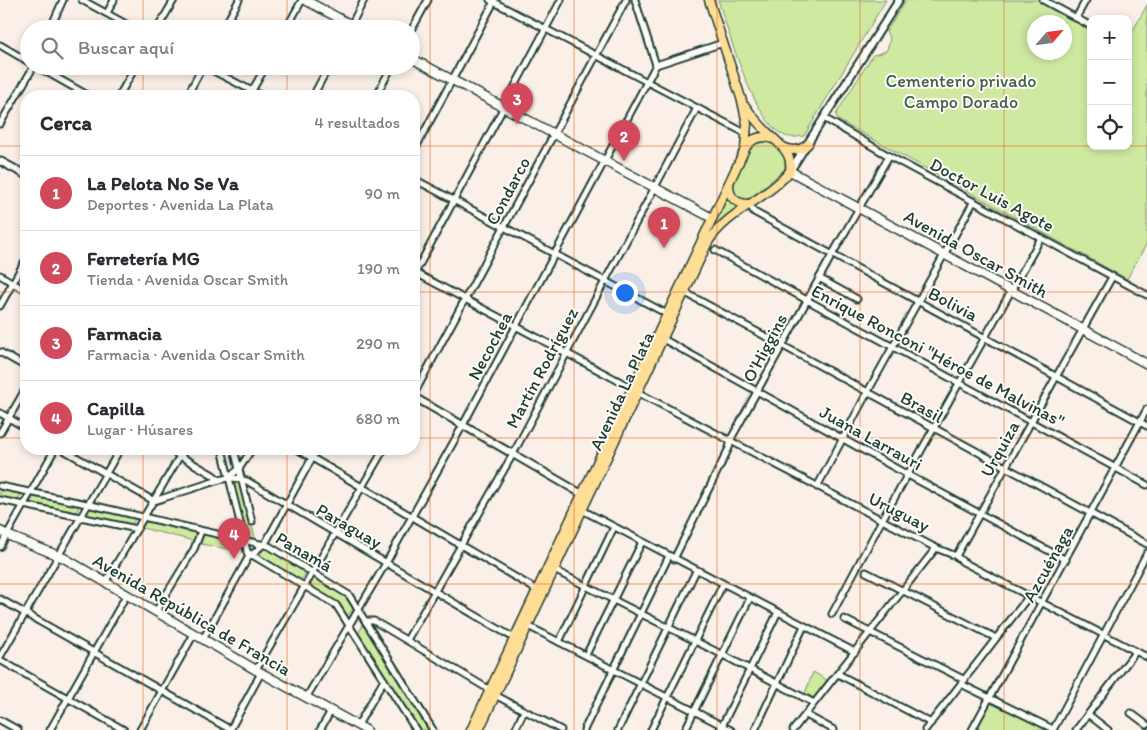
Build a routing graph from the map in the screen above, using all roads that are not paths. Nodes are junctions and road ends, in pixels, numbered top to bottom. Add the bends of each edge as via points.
1 (62, 0) edge
2 (82, 0) edge
3 (114, 0) edge
4 (174, 0) edge
5 (239, 0) edge
6 (303, 0) edge
7 (364, 0) edge
8 (428, 0) edge
9 (561, 0) edge
10 (626, 0) edge
11 (635, 0) edge
12 (709, 0) edge
13 (899, 0) edge
14 (1043, 0) edge
15 (1086, 0) edge
16 (493, 1) edge
17 (107, 13) junction
18 (1076, 18) junction
19 (54, 20) edge
20 (119, 20) edge
21 (162, 20) edge
22 (228, 20) edge
23 (291, 20) edge
24 (338, 20) edge
25 (354, 20) edge
26 (417, 20) edge
27 (1087, 24) edge
28 (546, 28) junction
29 (723, 43) junction
30 (0, 45) edge
31 (596, 54) junction
32 (20, 57) edge
33 (420, 63) edge
34 (656, 65) junction
35 (30, 75) edge
36 (51, 75) edge
37 (131, 75) edge
38 (199, 75) edge
39 (219, 75) edge
40 (261, 75) edge
41 (324, 75) edge
42 (387, 75) edge
43 (452, 79) junction
44 (647, 81) junction
45 (21, 90) edge
46 (78, 90) edge
47 (122, 90) edge
48 (190, 90) edge
49 (244, 90) edge
50 (253, 90) edge
51 (316, 90) edge
52 (379, 90) edge
53 (20, 91) edge
54 (742, 101) junction
55 (503, 106) junction
56 (697, 108) junction
57 (824, 118) junction
58 (0, 124) edge
59 (554, 134) junction
60 (747, 134) junction
61 (420, 140) edge
62 (780, 144) junction
63 (808, 144) junction
64 (745, 149) junction
65 (889, 156) junction
66 (0, 160) edge
67 (604, 160) junction
68 (790, 171) junction
69 (20, 172) edge
70 (731, 178) junction
71 (420, 182) edge
72 (656, 188) junction
73 (453, 201) junction
74 (974, 201) junction
75 (750, 204) junction
76 (859, 208) junction
77 (712, 218) junction
78 (504, 228) junction
79 (1041, 238) junction
80 (715, 250) dead end
81 (944, 254) junction
82 (555, 255) junction
83 (832, 255) junction
84 (420, 262) edge
85 (20, 270) edge
86 (0, 275) edge
87 (420, 276) edge
88 (1112, 276) junction
89 (819, 278) junction
90 (13, 282) junction
91 (605, 282) junction
92 (20, 286) edge
93 (1012, 291) junction
94 (684, 292) junction
95 (1147, 295) edge
96 (465, 299) junction
97 (857, 299) dead end
98 (807, 300) junction
99 (919, 302) junction
100 (0, 306) edge
101 (667, 314) junction
102 (516, 326) junction
103 (1083, 330) junction
104 (986, 338) junction
105 (663, 339) junction
106 (782, 345) junction
107 (893, 347) junction
108 (0, 352) edge
109 (566, 353) junction
110 (20, 364) edge
111 (1147, 364) edge
112 (1056, 377) junction
113 (959, 383) junction
114 (420, 384) edge
115 (635, 390) junction
116 (757, 392) junction
117 (867, 393) junction
118 (20, 399) edge
119 (420, 399) edge
120 (1147, 409) edge
121 (0, 413) edge
122 (9, 418) junction
123 (1031, 422) junction
124 (1140, 423) junction
125 (20, 424) edge
126 (463, 425) junction
127 (1147, 426) edge
128 (933, 429) junction
129 (0, 433) edge
130 (843, 438) junction
131 (731, 442) junction
132 (513, 454) junction
133 (52, 455) edge
134 (72, 455) edge
135 (116, 455) edge
136 (223, 455) edge
137 (236, 455) edge
138 (248, 455) edge
139 (307, 455) edge
140 (314, 455) edge
141 (381, 455) edge
142 (180, 456) joint
143 (312, 458) junction
144 (1006, 468) junction
145 (1116, 468) junction
146 (239, 469) junction
147 (105, 474) junction
148 (908, 475) junction
149 (229, 477) junction
150 (242, 479) junction
151 (219, 480) junction
152 (1147, 485) edge
153 (0, 486) edge
154 (363, 487) junction
155 (817, 487) junction
156 (30, 493) junction
157 (582, 494) junction
158 (0, 500) edge
159 (154, 501) junction
160 (88, 504) junction
161 (22, 505) junction
162 (286, 505) junction
163 (582, 510) junction
164 (980, 513) junction
165 (1091, 514) junction
166 (412, 516) junction
167 (80, 517) junction
168 (144, 518) junction
169 (882, 520) junction
170 (252, 522) dead end
171 (614, 527) junction
172 (137, 529) junction
173 (201, 531) junction
174 (3, 532) edge
175 (335, 534) junction
176 (244, 539) junction
177 (642, 542) junction
178 (264, 544) junction
179 (1147, 544) edge
180 (462, 545) junction
181 (0, 546) edge
182 (936, 548) junction
183 (1147, 553) edge
184 (249, 554) junction
185 (58, 555) junction
186 (956, 556) junction
187 (671, 557) junction
188 (1066, 560) junction
189 (386, 563) junction
190 (554, 570) junction
191 (696, 570) junction
192 (314, 572) junction
193 (866, 572) dead end
194 (106, 581) junction
195 (723, 584) junction
196 (586, 585) junction
197 (306, 586) junction
198 (537, 590) junction
199 (903, 590) junction
200 (435, 592) junction
201 (127, 594) junction
202 (1029, 596) junction
203 (750, 598) junction
204 (0, 599) edge
205 (613, 600) junction
206 (1042, 603) junction
207 (358, 610) junction
208 (156, 611) junction
209 (778, 612) junction
210 (25, 614) junction
211 (641, 614) junction
212 (832, 614) dead end
213 (844, 619) dead end
214 (365, 621) junction
215 (350, 625) junction
216 (528, 626) junction
217 (804, 626) junction
218 (669, 627) junction
219 (870, 632) junction
220 (194, 634) junction
221 (1103, 634) junction
222 (514, 638) junction
223 (996, 638) junction
224 (203, 639) junction
225 (407, 640) junction
226 (696, 641) junction
227 (558, 642) junction
228 (1136, 651) junction
229 (855, 652) junction
230 (92, 653) junction
231 (586, 655) junction
232 (723, 655) junction
233 (1147, 657) edge
234 (0, 658) edge
235 (750, 669) junction
236 (613, 670) junction
237 (259, 672) junction
238 (838, 674) junction
239 (384, 680) junction
240 (776, 682) junction
241 (963, 682) junction
242 (641, 684) junction
243 (162, 692) junction
244 (493, 692) junction
245 (67, 698) junction
246 (306, 698) junction
247 (668, 698) junction
248 (989, 698) junction
249 (814, 703) junction
250 (331, 711) junction
251 (524, 711) junction
252 (695, 711) junction
253 (1131, 713) dead end
254 (1089, 714) junction
255 (806, 715) junction
256 (0, 720) edge
257 (548, 723) junction
258 (931, 723) junction
259 (358, 725) junction
260 (1147, 725) edge
261 (721, 728) edge
262 (18, 730) edge
263 (50, 730) edge
264 (124, 730) edge
265 (140, 730) edge
266 (230, 730) edge
267 (320, 730) edge
268 (366, 730) edge
269 (416, 730) edge
270 (432, 730) edge
271 (471, 730) edge
272 (479, 730) edge
273 (514, 730) edge
274 (544, 730) edge
275 (560, 730) edge
276 (584, 730) edge
277 (618, 730) edge
278 (651, 730) edge
279 (685, 730) edge
280 (731, 730) edge
281 (755, 730) edge
282 (794, 730) edge
283 (834, 730) edge
284 (925, 730) edge
285 (972, 730) edge
286 (1053, 730) edge
287 (1076, 730) edge
288 (1108, 730) edge

1 - 19 street
2 - 17 street
3 - 17 street
4 - 21 street
5 - 22 street
6 - 23 street
6 - 24 main road
7 - 25 street
8 - 26 street
9 - 28 street
10 - 31 street, Condarco
11 - 34 street
12 - 29 main road, Avenida La Plata
13 - 57 street
14 - 18 street
15 - 18 street
16 - 28 street
16 - 43 street
17 - 20 street
18 - 27 street
28 - 31 street
28 - 55 street
29 - 34 street
29 - 54 main road, Avenida La Plata
30 - 32 street
31 - 44 street
31 - 59 street, Condarco
33 - 43 main road
34 - 44 street, Necochea
35 - 45 street
36 - 46 street
37 - 47 street
38 - 48 street
39 - 49 street
40 - 50 street
41 - 51 street
42 - 52 street
43 - 55 main road
43 - 61 street
44 - 56 street
44 - 67 street, Necochea
53 - 58 street
54 - 60 main road, Avenida La Plata
54 - 62 main road, Avenida La Plata via 755,120
55 - 59 main road
55 - 73 street
56 - 60 street
56 - 72 street, Martín Rodríguez
57 - 63 street
57 - 65 street, Doctor Luis Agote
59 - 67 main road
59 - 78 street, Condarco
60 - 64 main road, Avenida La Plata
62 - 63 main road via 796,150
62 - 64 main road via 770,138 758,138
62 - 68 main road, Avenida La Plata via 790,159
63 - 68 street
64 - 70 main road, Avenida La Plata
65 - 74 street, Doctor Luis Agote
65 - 76 street, O'Higgins
66 - 69 street
67 - 72 main road
67 - 82 street, Necochea
68 - 75 main road, Avenida La Plata
68 - 76 main road, Avenida Oscar Smith
70 - 75 main road via 732,198
70 - 77 main road, Avenida La Plata
71 - 73 street
72 - 77 main road
72 - 91 street, Martín Rodríguez
73 - 78 street
73 - 84 street
74 - 79 street, Doctor Luis Agote
74 - 81 street
75 - 83 street, Bolivia via 754,212
75 - 94 main road, Avenida La Plata via 713,235
76 - 81 main road, Avenida Oscar Smith
76 - 83 street, O'Higgins
77 - 101 main road, Avenida La Plata
78 - 82 street
78 - 96 street, Condarco
79 - 88 street, Doctor Luis Agote
79 - 93 street
80 - 98 street, Enrique Ronconi "Héroe de Malvinas"
81 - 93 main road, Avenida Oscar Smith
81 - 99 street
82 - 91 street
82 - 102 street, Necochea
83 - 89 street, O'Higgins
83 - 99 street, Bolivia
85 - 90 street
86 - 90 street
87 - 96 street
88 - 95 street, Doctor Luis Agote
88 - 103 street, Urquiza
89 - 97 street
89 - 98 street, O'Higgins
90 - 92 street
90 - 100 street
91 - 101 street
91 - 109 street, Martín Rodríguez
93 - 103 main road, Avenida Oscar Smith
93 - 104 street
94 - 105 main road, Avenida La Plata
94 - 106 street, Brasil
96 - 102 street
96 - 114 street, Condarco
98 - 106 street, O'Higgins
98 - 107 street, Enrique Ronconi "Héroe de Malvinas"
99 - 104 street, Bolivia
99 - 107 street
101 - 115 main road, Avenida La Plata
102 - 109 street
102 - 126 street, Necochea
103 - 111 main road, Avenida Oscar Smith
103 - 112 street, Urquiza
104 - 112 street, Bolivia
104 - 113 street
105 - 115 main road, Avenida La Plata
105 - 116 street, Juana Larrauri
106 - 116 street, O'Higgins
106 - 117 street, Brasil
107 - 113 street, Enrique Ronconi "Héroe de Malvinas"
107 - 117 street
108 - 110 street
109 - 115 street
109 - 132 street, Martín Rodríguez
112 - 123 street, Urquiza
112 - 124 street, Bolivia
113 - 123 street, Enrique Ronconi "Héroe de Malvinas"
113 - 128 street
115 - 131 street, Uruguay
115 - 157 main road, Avenida La Plata
115 - 163 main road, Avenida La Plata
116 - 130 street, Juana Larrauri
116 - 131 street, O'Higgins
117 - 128 street, Brasil
117 - 130 street
118 - 122 street
119 - 126 street
120 - 124 street, Azcuénaga
121 - 122 street
122 - 125 street
122 - 129 street
123 - 144 street, Urquiza
123 - 145 street, Enrique Ronconi "Héroe de Malvinas"
124 - 127 street, Bolivia
124 - 145 street, Azcuénaga
126 - 132 street
126 - 166 street, Necochea
128 - 144 street, Brasil
128 - 148 street
130 - 148 street, Juana Larrauri
130 - 155 street
131 - 155 street, Uruguay
131 - 187 street, O'Higgins
132 - 157 street
132 - 180 street, Martín Rodríguez
133 - 156 street
134 - 147 street
135 - 147 street
136 - 149 street
137 - 146 street
138 - 146 street
139 - 143 street
140 - 143 street
141 - 154 street
142 - 151 street
142 - 159 street
143 - 154 street
143 - 162 street
144 - 164 street, Urquiza
144 - 165 street, Brasil
145 - 152 street, Enrique Ronconi "Héroe de Malvinas"
145 - 165 street, Azcuénaga
146 - 149 street
146 - 150 street
147 - 159 street
147 - 160 street
148 - 164 street, Juana Larrauri
148 - 169 street
149 - 150 street, Paraguay
149 - 151 street, Paraguay
149 - 176 street
150 - 162 street, Paraguay
150 - 170 street
151 - 159 street, Paraguay
153 - 156 street, Panamá
154 - 166 street
154 - 175 street
155 - 169 street, Uruguay
156 - 160 street, Panamá
156 - 161 street
157 - 198 main road, Avenida La Plata
158 - 161 street
159 - 168 street
160 - 167 street
160 - 168 street, Panamá
161 - 167 street
161 - 174 street
162 - 175 street, Paraguay
162 - 178 street
163 - 171 street
163 - 190 main road, Avenida La Plata
164 - 186 street, Urquiza
164 - 188 street, Juana Larrauri
165 - 179 street, Brasil
165 - 188 street, Azcuénaga
166 - 180 street
166 - 189 street, Necochea
167 - 172 street
167 - 185 street
168 - 172 street
168 - 173 street, Panamá
169 - 182 street, Uruguay
169 - 212 street
171 - 177 street
171 - 196 street
172 - 194 street
173 - 176 street, Panamá
173 - 208 street via 194,549
174 - 181 street
174 - 185 main road, Avenida República de Francia
175 - 189 street, Paraguay
175 - 192 street
176 - 178 street, Panamá
176 - 184 street
177 - 187 street
177 - 205 street
178 - 184 street
178 - 192 street, Panamá
180 - 198 street
180 - 200 street, Martín Rodríguez
182 - 186 street, Uruguay
182 - 199 street
183 - 221 street
184 - 197 street, Panamá
184 - 224 street
185 - 194 main road, Avenida República de Francia
185 - 210 street
186 - 202 street, Uruguay
187 - 191 street
187 - 211 street, O'Higgins
188 - 206 street, Azcuénaga
189 - 200 street, Paraguay
189 - 207 street, Necochea
190 - 196 street
190 - 216 main road, Avenida La Plata
191 - 195 street
191 - 218 street
192 - 197 street
192 - 207 street, Panamá via 345,592
193 - 199 street
194 - 201 main road, Avenida República de Francia
195 - 203 street
195 - 226 street
196 - 205 street
196 - 227 street
197 - 215 street, Panamá via 336,605
197 - 237 street
198 - 222 main road, Avenida La Plata
199 - 219 street
199 - 223 street
200 - 222 street, Paraguay
200 - 225 street, Martín Rodríguez
201 - 208 main road, Avenida República de Francia
201 - 230 street
202 - 206 street, Uruguay
202 - 223 street
203 - 209 street
203 - 232 street
204 - 210 street
205 - 211 street
205 - 231 street
206 - 221 street, Uruguay
206 - 248 street, Azcuénaga
207 - 214 street, Panamá
207 - 215 street, Necochea
208 - 220 main road, Avenida República de Francia
209 - 217 street
209 - 235 street
210 - 230 street
210 - 234 street
211 - 218 street
211 - 236 street, O'Higgins
213 - 219 street
214 - 225 street via 372,620
214 - 270 street, Panamá
215 - 239 street, Panamá
215 - 246 street, Necochea
216 - 227 street
216 - 244 main road, Avenida La Plata
217 - 229 street
217 - 240 street
218 - 226 street
218 - 242 street
219 - 229 street
219 - 241 street
220 - 224 main road, Avenida República de Francia
220 - 243 street
221 - 228 street, Uruguay
221 - 286 street
222 - 244 main road, Avenida La Plata
223 - 241 street
224 - 237 main road, Avenida República de Francia
225 - 244 street
226 - 232 street
226 - 247 street
227 - 231 street
228 - 233 street, Uruguay
228 - 254 street
229 - 238 street
230 - 243 street
230 - 245 street
231 - 236 street
232 - 235 street
232 - 252 street
234 - 245 street
235 - 240 street
235 - 261 street
236 - 242 street
236 - 276 street, O'Higgins
237 - 246 main road, Avenida República de Francia
237 - 266 street
238 - 249 street
238 - 258 street
239 - 259 street
239 - 269 street, Panamá
240 - 249 street
240 - 281 street
241 - 248 street
241 - 258 street
242 - 247 street
242 - 277 street
243 - 265 street
243 - 266 street
244 - 251 street
244 - 271 main road, Avenida La Plata
244 - 272 main road, Avenida La Plata
245 - 263 street
245 - 264 street
246 - 250 main road, Avenida República de Francia
247 - 252 street
247 - 278 street
248 - 285 street, Azcuénaga
248 - 286 street
249 - 255 street
250 - 259 main road, Avenida República de Francia
250 - 267 street
251 - 257 street
251 - 273 street
252 - 261 street
252 - 279 street
253 - 260 street
254 - 287 street
254 - 288 street
255 - 282 street
255 - 283 street
256 - 262 street
257 - 274 street
257 - 275 street
258 - 284 street
259 - 268 main road, Avenida República de Francia
261 - 280 street

